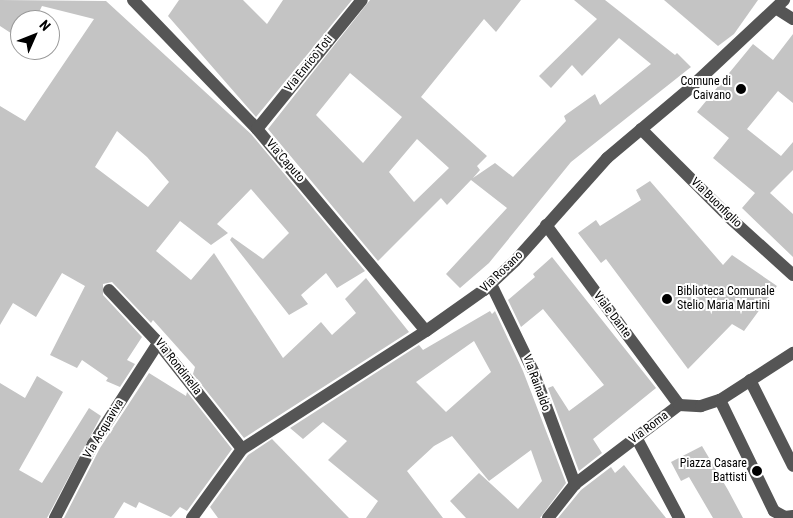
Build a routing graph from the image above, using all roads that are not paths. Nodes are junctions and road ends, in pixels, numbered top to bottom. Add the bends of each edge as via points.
1 (133, 0) edge
2 (362, 0) edge
3 (781, 5) edge
4 (793, 18) edge
5 (257, 129) junction
6 (642, 129) junction
7 (546, 225) junction
8 (793, 275) edge
9 (490, 284) junction
10 (109, 290) dead end
11 (426, 331) junction
12 (158, 343) junction
13 (793, 353) edge
14 (750, 380) junction
15 (720, 400) junction
16 (680, 404) junction
17 (636, 438) junction
18 (242, 449) junction
19 (793, 466) edge
20 (575, 484) junction
21 (197, 516) edge
22 (793, 516) edge
23 (55, 518) edge
24 (548, 518) edge
25 (679, 518) edge

1 - 5 street, Via Caputo
2 - 5 street, Via Enrico Toti
3 - 4 street
3 - 6 street, Via Rosano
5 - 11 street, Via Caputo
6 - 7 street, Via Rosano via 607,158
6 - 8 street, Via Buonfiglio via 730,218
7 - 9 street, Via Rosano
7 - 16 street, Viale Dante
9 - 11 street, Via Rosano
9 - 20 street, Via Rainaldo via 533,371
10 - 12 street, Via Rondinella
11 - 18 street, Via Rosano
12 - 18 street, Via Rondinella
12 - 23 street, Via Acquaviva via 93,444
13 - 14 street, Via Roma
14 - 15 street, Via Roma
14 - 19 street
15 - 16 street, Via Roma via 701,406
15 - 22 street via 774,511 785,517
16 - 17 street, Via Roma
17 - 20 street, Via Roma
17 - 25 street
18 - 21 street, Via Rosano
20 - 24 street, Via Roma

